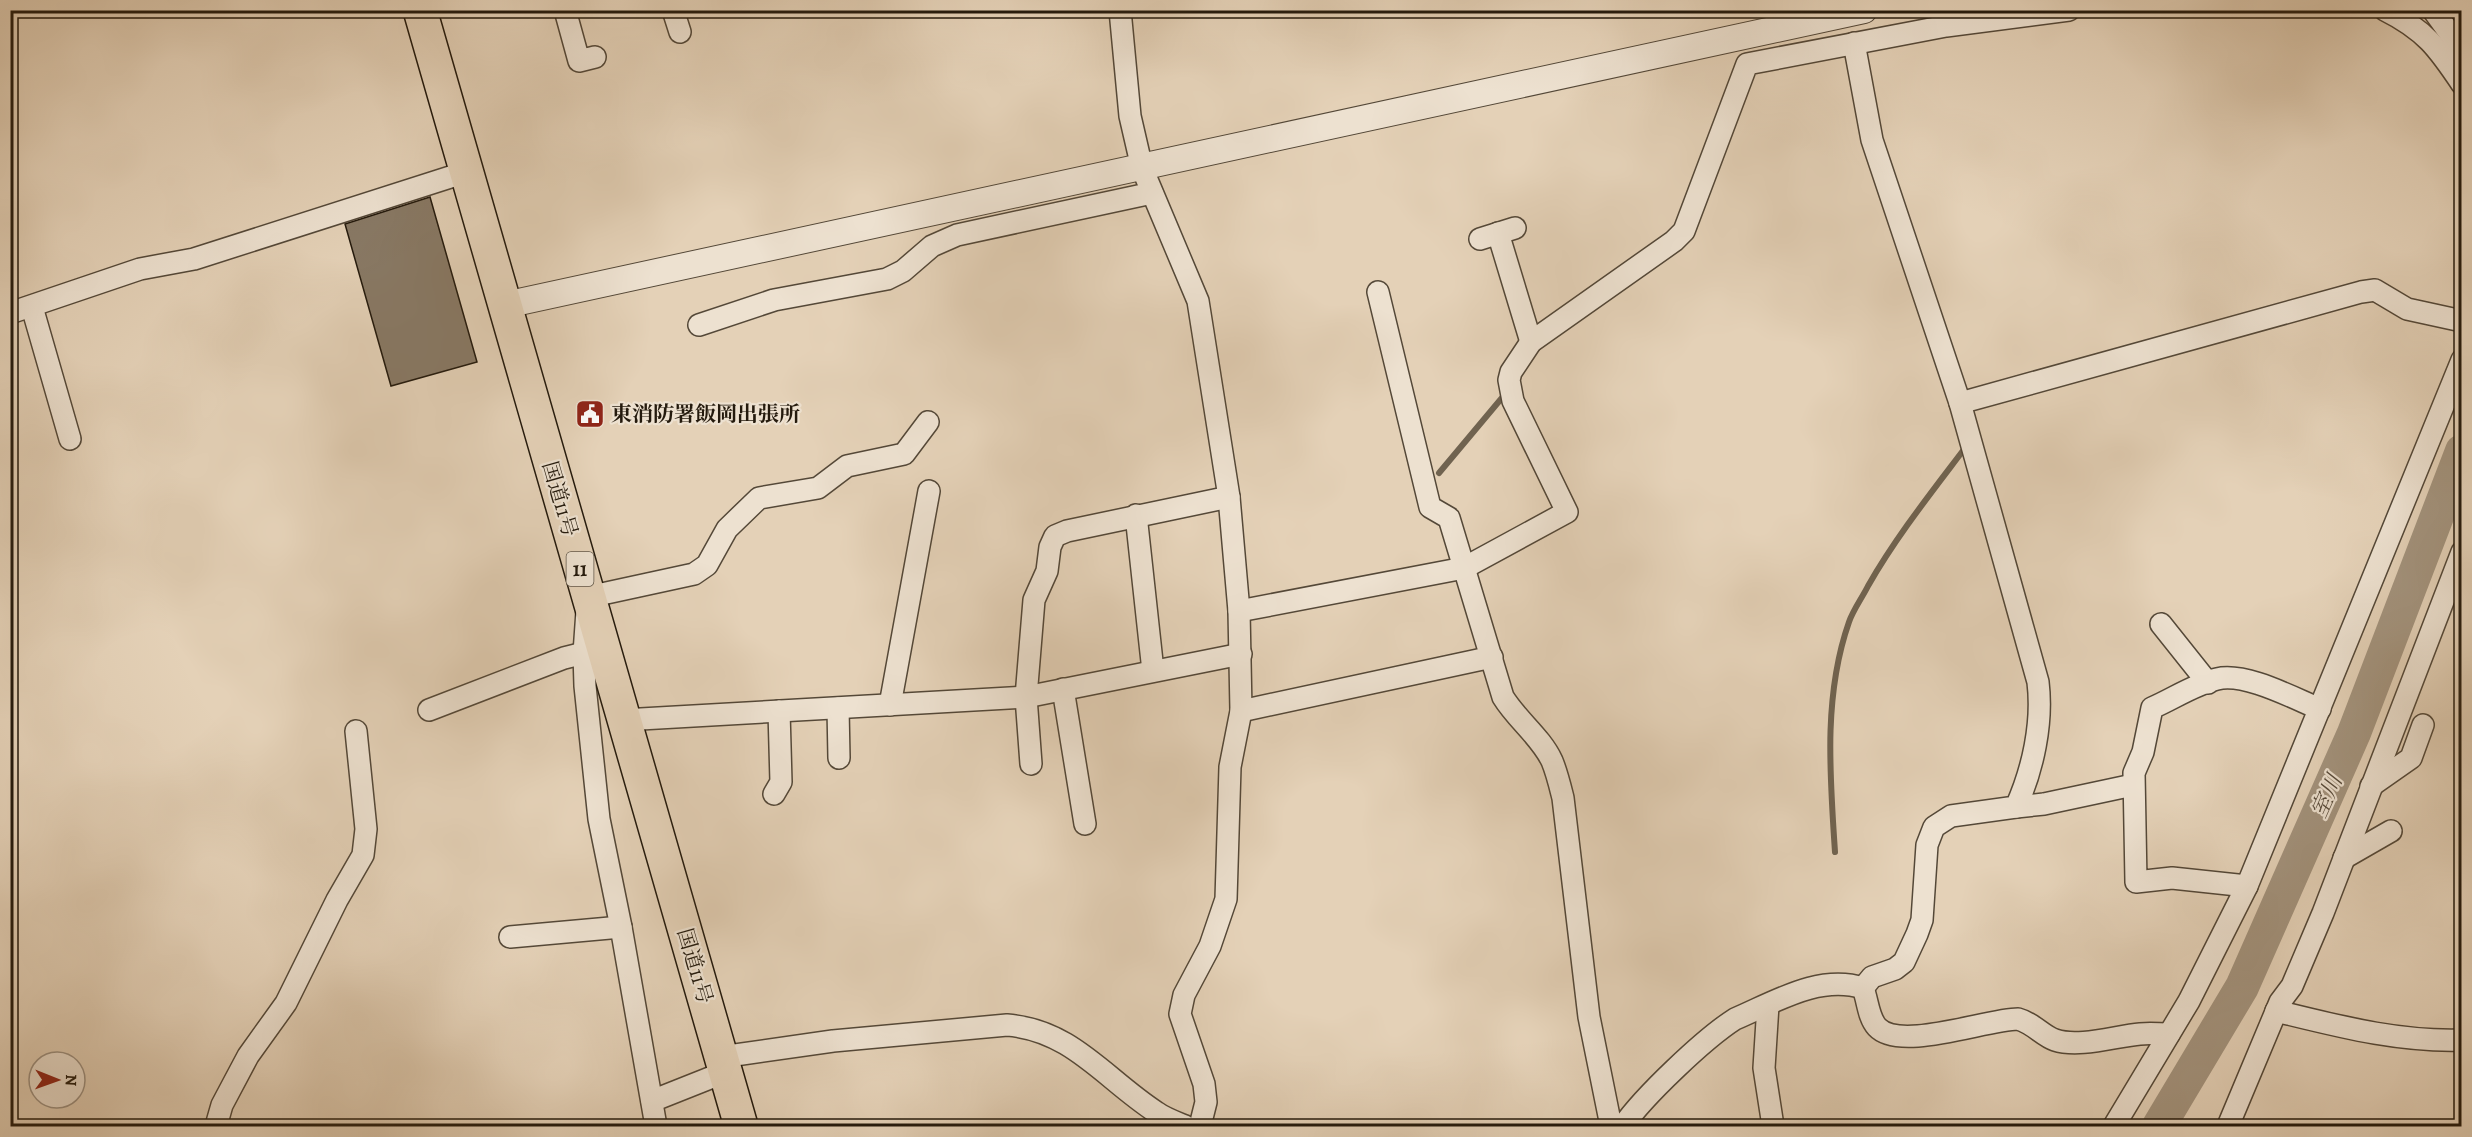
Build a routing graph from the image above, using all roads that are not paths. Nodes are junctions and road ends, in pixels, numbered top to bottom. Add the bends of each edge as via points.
1 (420, 10) edge
2 (565, 10) edge
3 (673, 10) edge
4 (1120, 10) edge
5 (1864, 10) edge
6 (2068, 10) edge
7 (2385, 10) edge
8 (2433, 10) edge
9 (1810, 16) edge
10 (680, 32) dead end
11 (1854, 43) junction
12 (1817, 50) junction
13 (2462, 50) edge
14 (595, 57) dead end
15 (2462, 84) edge
16 (1142, 168) junction
17 (466, 172) junction
18 (1152, 193) junction
19 (1498, 233) dead end
20 (1378, 292) dead end
21 (505, 306) junction
22 (32, 307) junction
23 (10, 313) edge
24 (2462, 321) edge
25 (699, 325) dead end
26 (1531, 342) junction
27 (2462, 360) edge
28 (1960, 403) junction
29 (928, 422) dead end
30 (70, 439) dead end
31 (929, 490) dead end
32 (1229, 497) junction
33 (1136, 515) junction
34 (2462, 552) edge
35 (1464, 568) junction
36 (588, 597) junction
37 (1239, 610) junction
38 (2161, 624) dead end
39 (584, 653) junction
40 (1241, 654) junction
41 (1492, 657) junction
42 (1153, 672) junction
43 (2208, 683) junction
44 (1063, 690) junction
45 (1026, 697) junction
46 (890, 705) junction
47 (838, 708) junction
48 (2320, 709) junction
49 (429, 710) dead end
50 (779, 711) junction
51 (1241, 711) junction
52 (623, 720) junction
53 (2423, 725) dead end
54 (357, 731) dead end
55 (839, 758) dead end
56 (1031, 764) dead end
57 (2133, 785) junction
58 (2371, 786) junction
59 (774, 794) dead end
60 (2016, 807) junction
61 (1085, 824) dead end
62 (2391, 831) dead end
63 (2344, 858) junction
64 (2247, 886) junction
65 (621, 927) junction
66 (510, 937) dead end
67 (1863, 988) junction
68 (1768, 1005) junction
69 (2276, 1011) junction
70 (2169, 1034) junction
71 (2462, 1040) edge
72 (723, 1064) junction
73 (652, 1101) junction
74 (216, 1126) edge
75 (656, 1126) edge
76 (741, 1126) edge
77 (1185, 1126) edge
78 (1200, 1126) edge
79 (1611, 1126) edge
80 (1623, 1126) edge
81 (1773, 1126) edge
82 (2114, 1126) edge
83 (2228, 1126) edge

1 - 17 highway, 国道11号 / 11
2 - 14 street via 579,61
3 - 10 street
4 - 16 street via 1130,116
5 - 9 street
6 - 11 street
7 - 15 street via 2413,24
8 - 13 street
9 - 12 street
9 - 16 street
11 - 12 street
11 - 28 street via 1872,140
12 - 26 street via 1747,64 1683,231 1674,242
16 - 18 street
16 - 21 street
17 - 21 highway, 国道11号 / 11
17 - 22 street via 194,259 140,269
18 - 25 street via 957,235 932,246 903,271 887,279 774,300
18 - 32 street via 1198,301
19 - 26 street
20 - 35 street via 1430,507 1449,518
21 - 36 highway, 国道11号 / 11
22 - 23 street
22 - 30 street
24 - 28 street via 2407,309 2383,293 2368,291
26 - 35 street via 1509,380 1513,401 1567,512
27 - 48 street
28 - 60 street via 2038,682 2039,718 2034,750
29 - 36 street via 904,454 847,466 818,488 759,498 728,529 707,565 694,574
31 - 46 street
32 - 33 street
32 - 37 street
33 - 42 street
33 - 45 street via 1055,536 1047,571 1034,600
34 - 58 street
35 - 37 street
35 - 41 street
36 - 39 street
36 - 52 highway, 国道11号 / 11
37 - 40 street
38 - 43 street
39 - 49 street
39 - 65 street via 599,819
40 - 42 street
40 - 51 street
41 - 51 street
41 - 79 street via 1503,697 1543,747 1563,798 1589,1017
42 - 44 street
43 - 48 street via 2236,679
43 - 57 street via 2152,708
44 - 45 street
44 - 61 street
45 - 46 street
45 - 56 street
46 - 47 street
47 - 50 street
47 - 55 street
48 - 64 street
50 - 52 street
50 - 59 street via 781,782
51 - 78 street via 1230,767 1226,899 1180,1014 1204,1084 1206,1102
52 - 72 highway, 国道11号 / 11
53 - 58 street via 2410,758
54 - 74 street via 366,829 363,855 286,1003 248,1056 222,1105
57 - 60 street
57 - 64 street via 2136,882 2172,878
58 - 63 street
60 - 67 street via 1951,816 1934,827 1927,846 1922,920 1917,934 1904,962 1872,977
62 - 63 street
63 - 69 street via 2292,986
64 - 70 street
65 - 66 street
65 - 73 street
67 - 68 street via 1849,983 1822,984
67 - 70 street via 1871,1019 1889,1034 1925,1035 2018,1019 2030,1022 2054,1040
68 - 80 street via 1723,1026
68 - 81 street via 1764,1068
69 - 71 street via 2375,1035
69 - 83 street
70 - 82 street
72 - 73 street
72 - 76 highway, 国道11号 / 11
72 - 77 street via 833,1041 1007,1025 1028,1027 1069,1045 1156,1112
73 - 75 street

